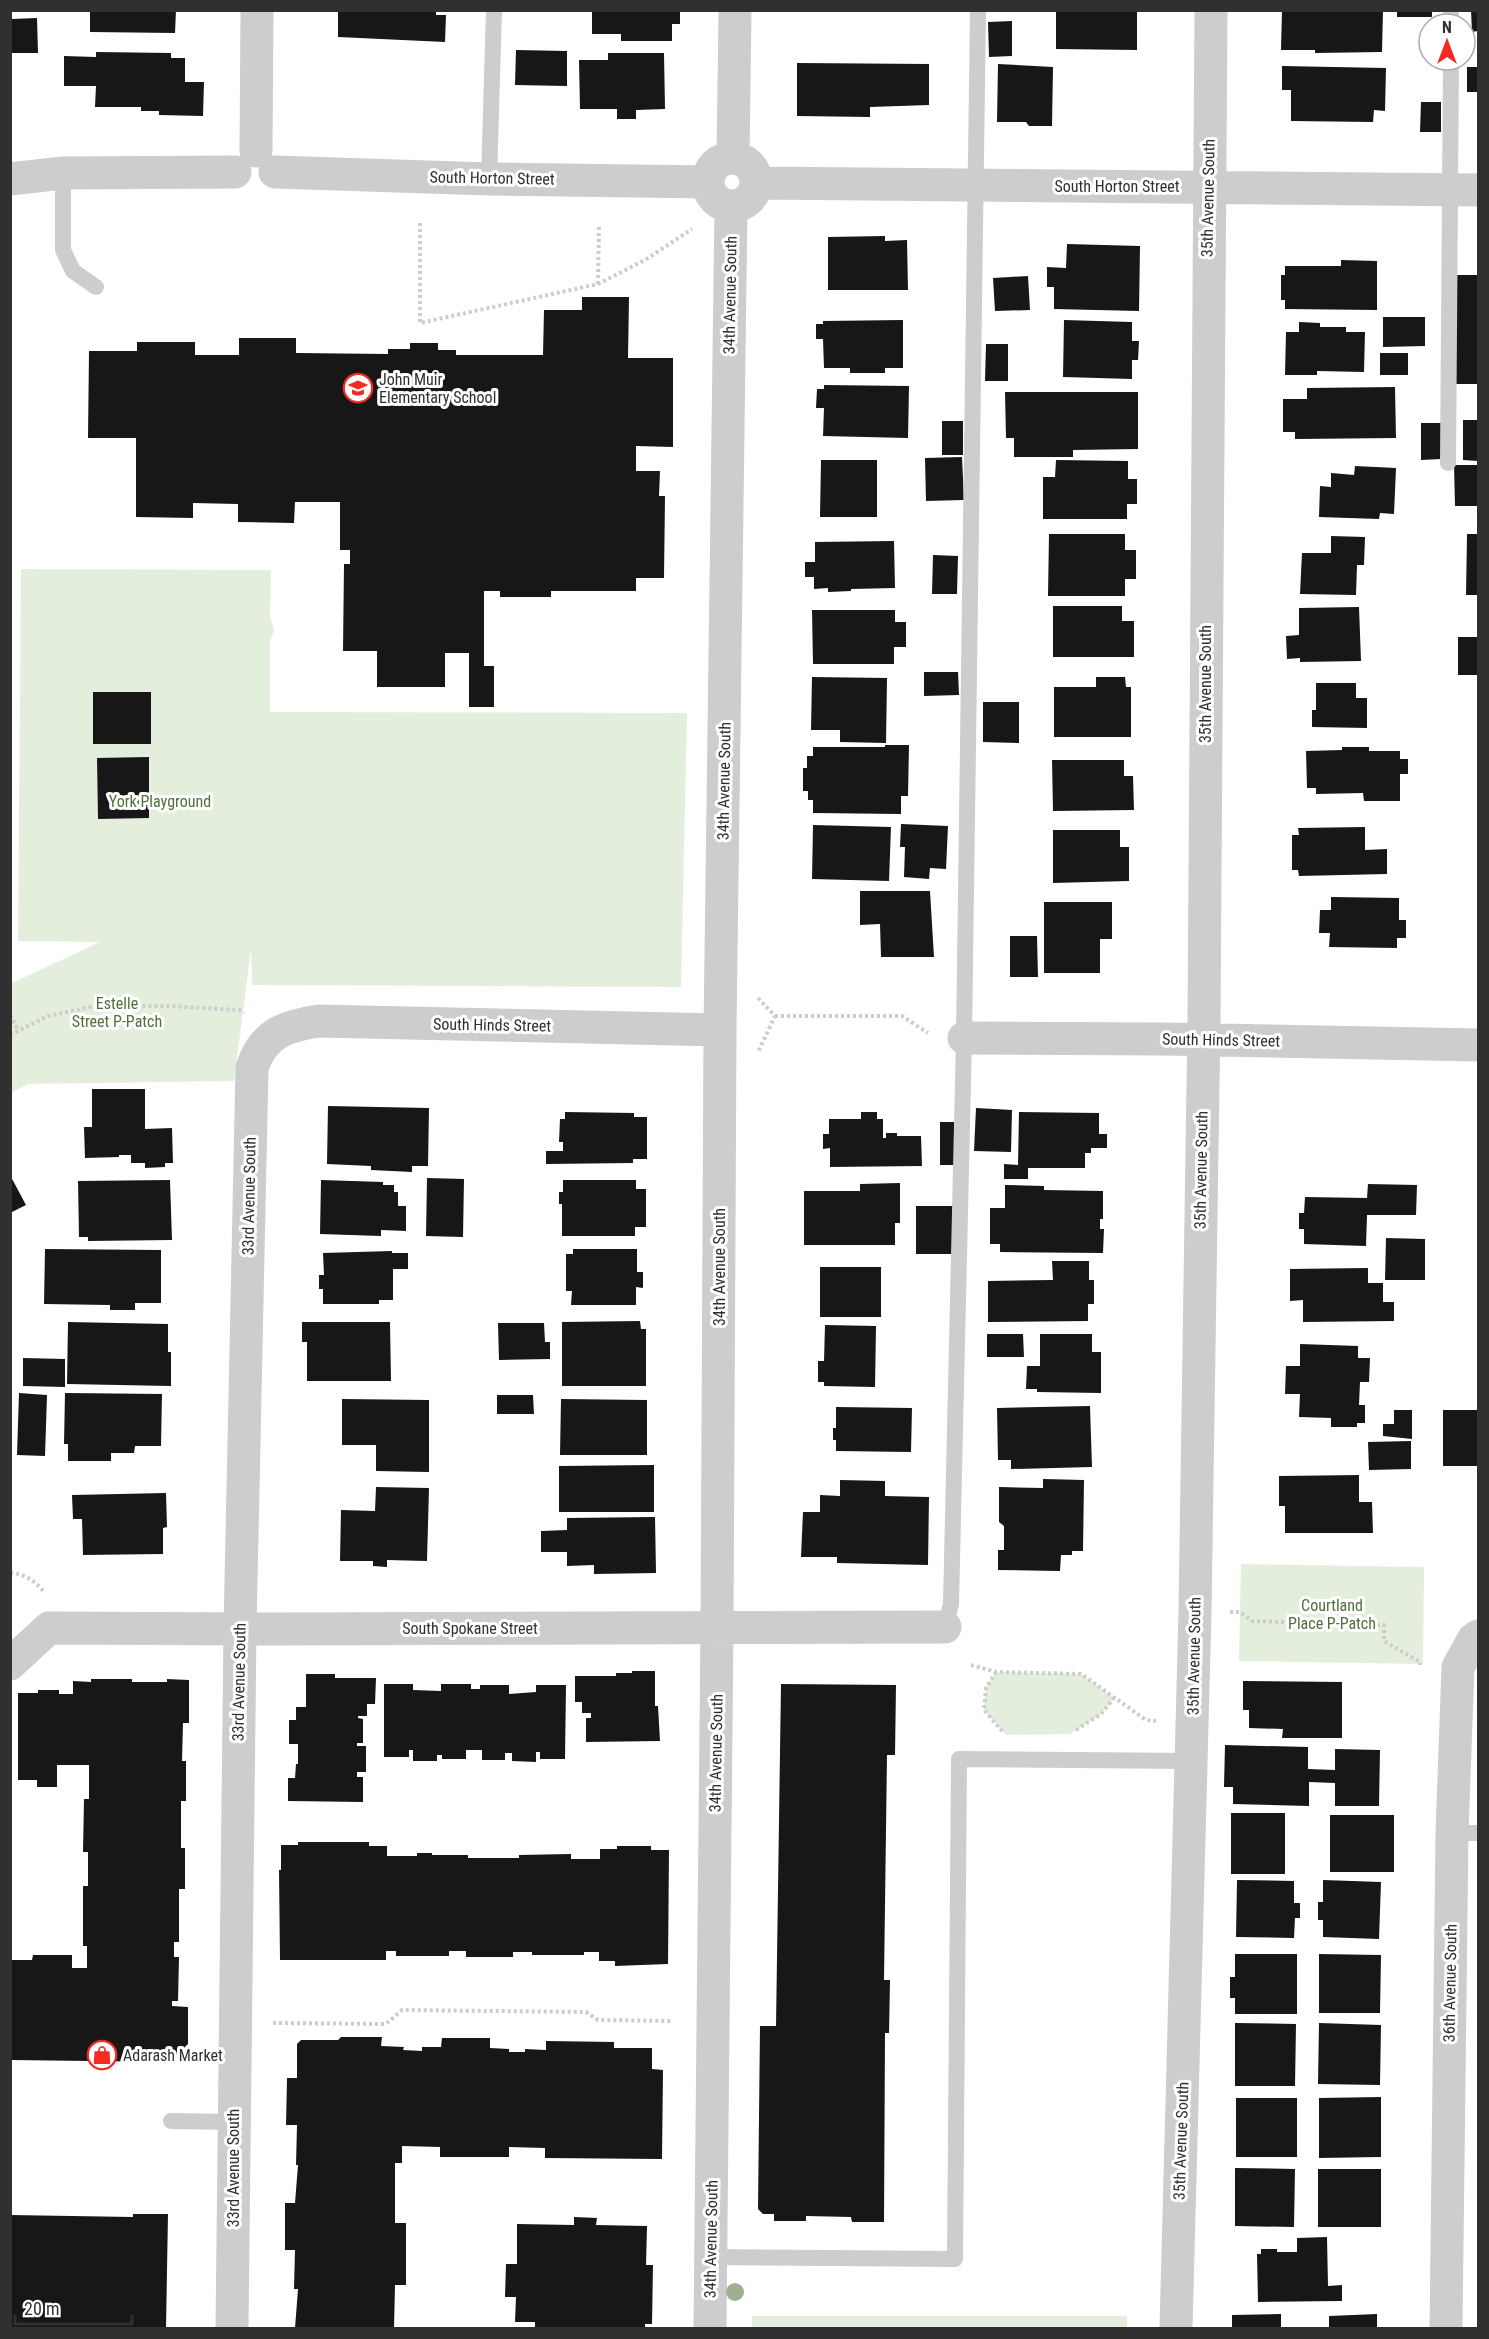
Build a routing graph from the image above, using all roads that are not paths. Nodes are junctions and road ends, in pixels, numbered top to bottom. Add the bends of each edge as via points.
1 (257, 10) edge
2 (494, 10) edge
3 (735, 10) edge
4 (978, 10) edge
5 (1211, 10) edge
6 (1452, 72) edge
7 (733, 158) junction
8 (255, 165) junction
9 (63, 173) junction
10 (10, 179) edge
11 (489, 179) junction
12 (708, 182) junction
13 (756, 183) junction
14 (976, 186) junction
15 (1208, 186) junction
16 (1464, 190) edge
17 (731, 206) junction
18 (96, 286) dead end
19 (1448, 463) dead end
20 (258, 1027) joint
21 (720, 1030) junction
22 (950, 1038) junction
23 (1203, 1040) junction
24 (1479, 1045) edge
25 (717, 1627) junction
26 (945, 1627) joint
27 (240, 1629) junction
28 (1476, 1638) edge
29 (10, 1664) edge
30 (1191, 1761) junction
31 (1465, 1833) edge
32 (171, 2121) dead end
33 (233, 2122) junction
34 (711, 2257) junction
35 (232, 2328) edge
36 (710, 2328) edge
37 (1176, 2328) edge
38 (1446, 2328) edge

1 - 8 street
2 - 11 lane
3 - 7 street
4 - 14 lane
5 - 15 street, 35th Avenue South
6 - 16 lane
7 - 12 street via 714,166
7 - 13 street via 750,166
8 - 9 street, South Horton Street
8 - 11 street, South Horton Street
9 - 10 street, South Horton Street
9 - 18 lane via 63,250 73,272
11 - 12 street, South Horton Street
12 - 17 street via 712,195
13 - 14 street, South Horton Street
13 - 17 street via 746,202
14 - 15 street, South Horton Street
14 - 22 lane
15 - 16 street, South Horton Street
15 - 23 street, 35th Avenue South
16 - 19 lane
17 - 21 street, 34th Avenue South
20 - 21 street, South Hinds Street via 319,1021
20 - 27 street, 33rd Avenue South via 252,1068
21 - 25 street, 34th Avenue South
22 - 23 street, South Hinds Street
22 - 26 lane via 951,1604
23 - 24 street, South Hinds Street
23 - 30 street, 35th Avenue South
25 - 26 street, South Spokane Street
25 - 27 street, South Spokane Street
25 - 34 street, 34th Avenue South
27 - 29 street, South Spokane Street via 49,1628
27 - 33 street, 33rd Avenue South
28 - 31 street, 36th Avenue South via 1458,1667
30 - 34 lane via 959,1759 955,2259
30 - 37 street, 35th Avenue South
31 - 38 street, 36th Avenue South
32 - 33 lane
33 - 35 street, 33rd Avenue South
34 - 36 street, 34th Avenue South

